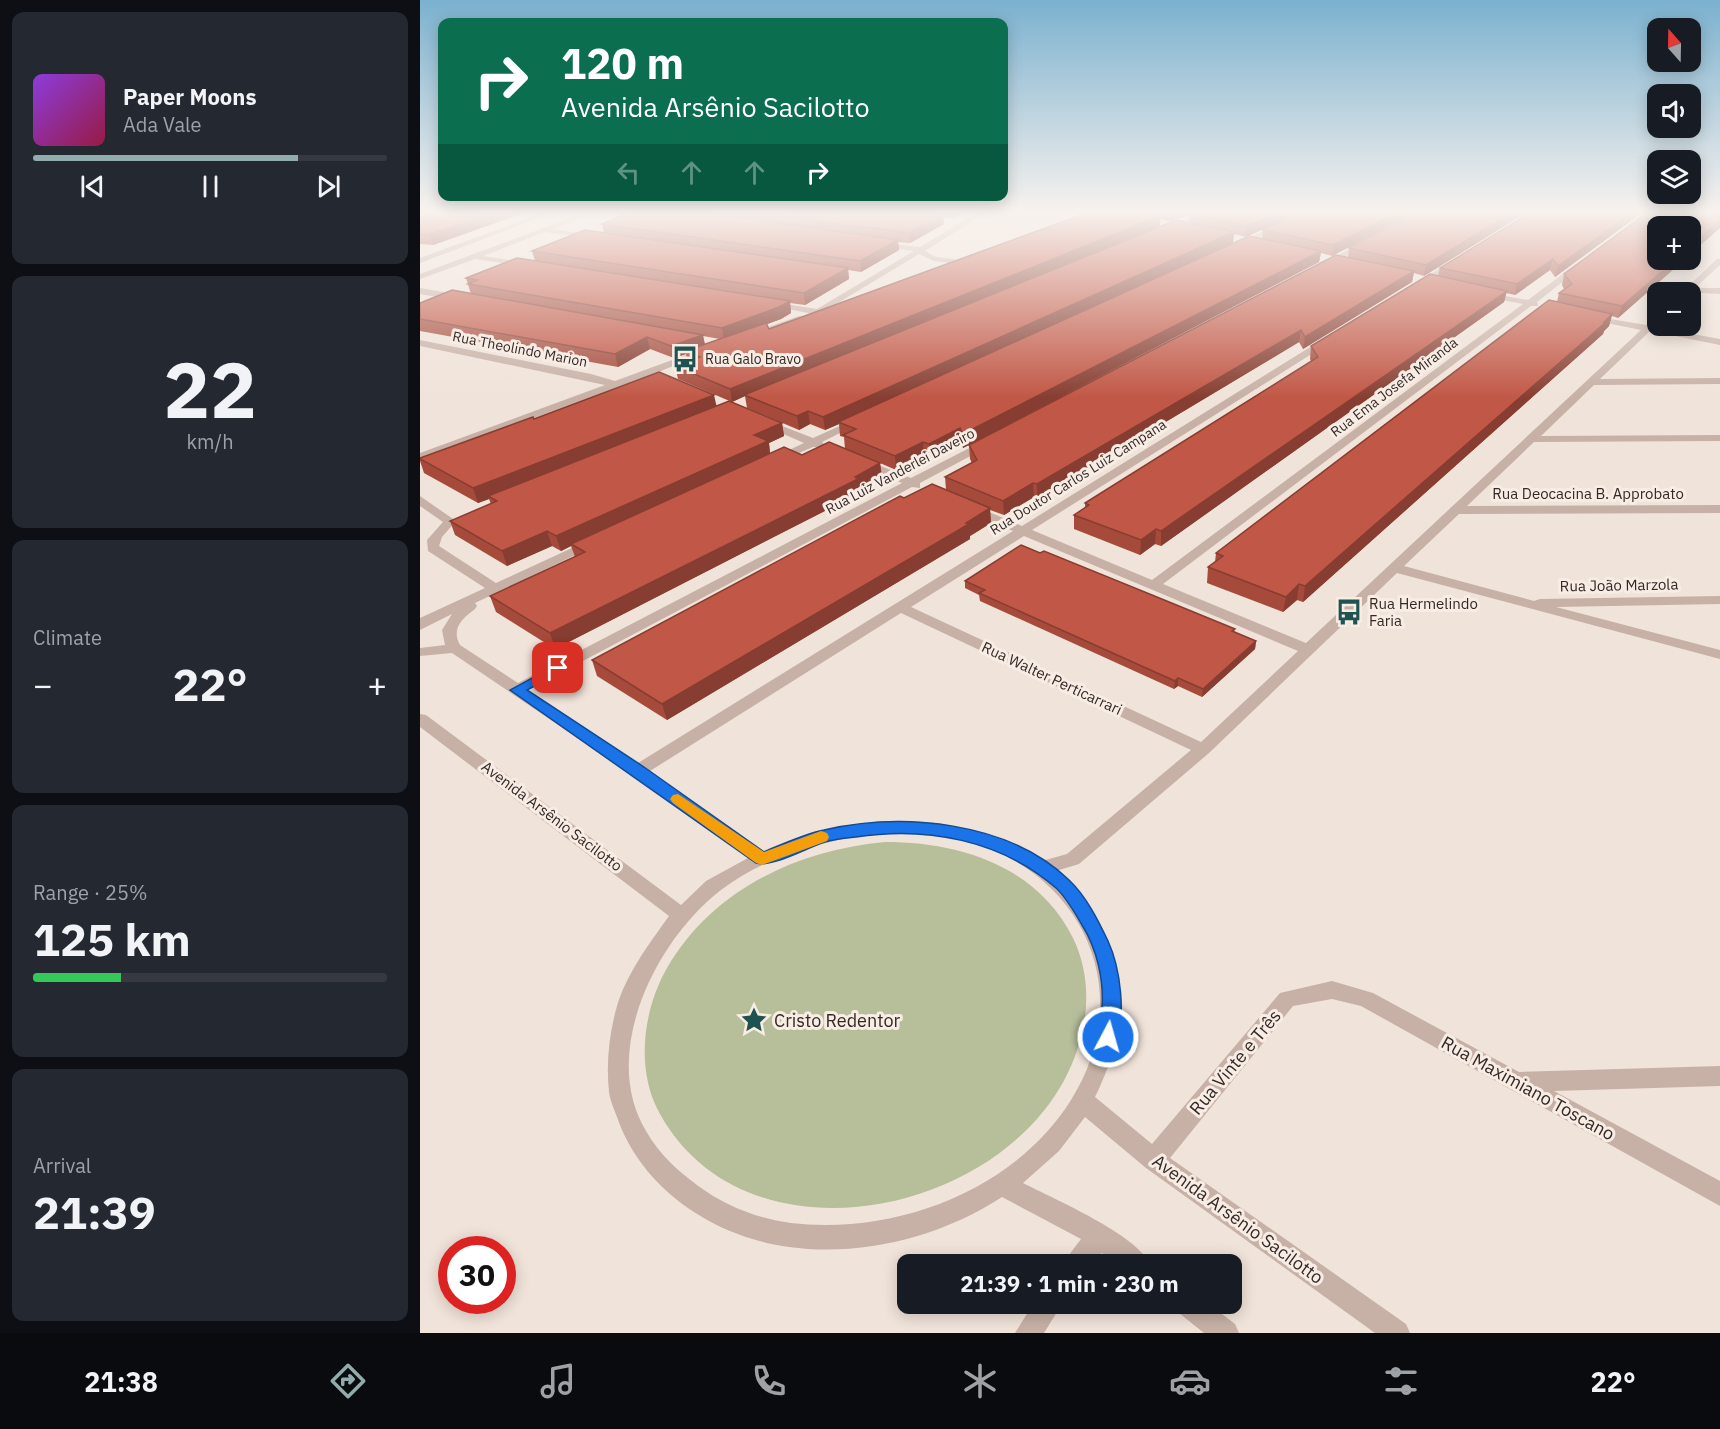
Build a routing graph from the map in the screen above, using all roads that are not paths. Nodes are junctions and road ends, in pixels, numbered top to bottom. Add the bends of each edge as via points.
1 (878, 274) edge
2 (1428, 274) edge
3 (1568, 274) edge
4 (861, 276) dead end
5 (872, 278) junction
6 (1419, 279) junction
7 (1438, 283) edge
8 (420, 291) edge
9 (1472, 291) edge
10 (1720, 291) edge
11 (1701, 292) edge
12 (1405, 293) edge
13 (451, 297) junction
14 (861, 297) edge
15 (474, 300) edge
16 (759, 303) edge
17 (1529, 303) junction
18 (430, 305) edge
19 (1541, 306) edge
20 (818, 312) junction
21 (1576, 314) edge
22 (1646, 329) joint
23 (1701, 334) edge
24 (1720, 334) edge
25 (1334, 336) edge
26 (1685, 336) edge
27 (744, 337) edge
28 (700, 340) edge
29 (1720, 342) edge
30 (420, 344) edge
31 (648, 373) junction
32 (1720, 381) edge
33 (1592, 382) junction
34 (615, 384) junction
35 (679, 386) edge
36 (752, 417) edge
37 (868, 417) edge
38 (995, 438) edge
39 (1720, 438) edge
40 (1532, 439) junction
41 (814, 442) junction
42 (835, 451) edge
43 (420, 457) edge
44 (857, 460) edge
45 (761, 467) edge
46 (910, 483) junction
47 (930, 491) edge
48 (420, 500) edge
49 (961, 504) edge
50 (1720, 509) edge
51 (1456, 510) junction
52 (1022, 530) junction
53 (602, 540) edge
54 (1395, 568) junction
55 (1154, 585) junction
56 (490, 592) junction
57 (1720, 600) edge
58 (1519, 603) junction
59 (900, 607) junction
60 (420, 626) edge
61 (455, 648) junction
62 (1309, 650) junction
63 (420, 652) edge
64 (1720, 655) edge
65 (517, 690) junction
66 (420, 719) edge
67 (1203, 749) junction
68 (638, 771) junction
69 (762, 859) junction
70 (1073, 859) junction
71 (1041, 868) junction
72 (1063, 885) junction
73 (682, 916) junction
74 (1332, 990) joint
75 (1720, 1076) edge
76 (1518, 1082) junction
77 (1083, 1101) junction
78 (1154, 1160) junction
79 (1002, 1185) junction
80 (1720, 1194) edge
81 (1099, 1235) junction
82 (1085, 1254) edge
83 (1124, 1254) edge
84 (1042, 1314) edge
85 (1201, 1314) edge
86 (1028, 1333) edge
87 (1226, 1333) edge
88 (1397, 1333) edge

1 - 5 street
2 - 6 street
3 - 17 street, Rua Ema Josefa Miranda
4 - 5 street
5 - 20 street
6 - 7 street
6 - 12 street
8 - 13 street
9 - 17 street
10 - 11 street
13 - 15 street
13 - 18 street
14 - 20 street
16 - 20 street
17 - 19 street
17 - 55 street, Rua Ema Josefa Miranda
20 - 27 street
21 - 22 street
22 - 33 street
23 - 24 street
25 - 52 street, Rua Doutor Carlos Luiz Campana
26 - 29 street
28 - 31 street via 713,345
30 - 34 street, Rua Theolindo Marion
31 - 34 street
31 - 35 street
32 - 33 street
33 - 40 street
34 - 43 street
36 - 41 street
37 - 41 street
38 - 46 street, Rua Luiz Vanderlei Daveiro
39 - 40 street
40 - 51 street
41 - 42 street
41 - 45 street
44 - 46 street
46 - 47 street
46 - 65 street, Rua Luiz Vanderlei Daveiro
48 - 56 street via 456,519 436,534 433,548
49 - 52 street
50 - 51 street, Rua Deocacina B. Approbato
51 - 54 street
52 - 55 street
52 - 59 street, Rua Doutor Carlos Luiz Campana
53 - 56 street
54 - 58 street
54 - 62 street
55 - 62 street
56 - 60 street
56 - 61 street via 452,621 449,640
57 - 58 street, Rua João Marzola
58 - 64 street
59 - 67 street, Rua Walter Perticarrari
59 - 68 street, Rua Doutor Carlos Luiz Campana
61 - 63 street
61 - 65 street
62 - 67 street
65 - 68 street
66 - 73 street, Avenida Arsênio Sacilotto
67 - 70 street
68 - 69 street
69 - 71 street via 845,831 919,827 978,838 1006,848
69 - 73 street via 715,885
70 - 71 street
70 - 72 street
71 - 72 street
72 - 77 street via 1090,922 1110,976 1108,1037
73 - 79 street via 660,941 629,996 617,1058 619,1089 628,1120 643,1149 664,1175 692,1198 724,1216 760,1229 801,1236 885,1232 927,1221
74 - 76 street, Rua Maximiano Toscano via 1366,999
74 - 78 street, Rua Vinte e Três via 1287,999
75 - 76 street
76 - 80 street, Rua Maximiano Toscano
77 - 78 street, Avenida Arsênio Sacilotto
77 - 79 street via 1034,1160
78 - 88 street, Avenida Arsênio Sacilotto
79 - 81 street
81 - 82 street
81 - 83 street
84 - 86 street
85 - 87 street

